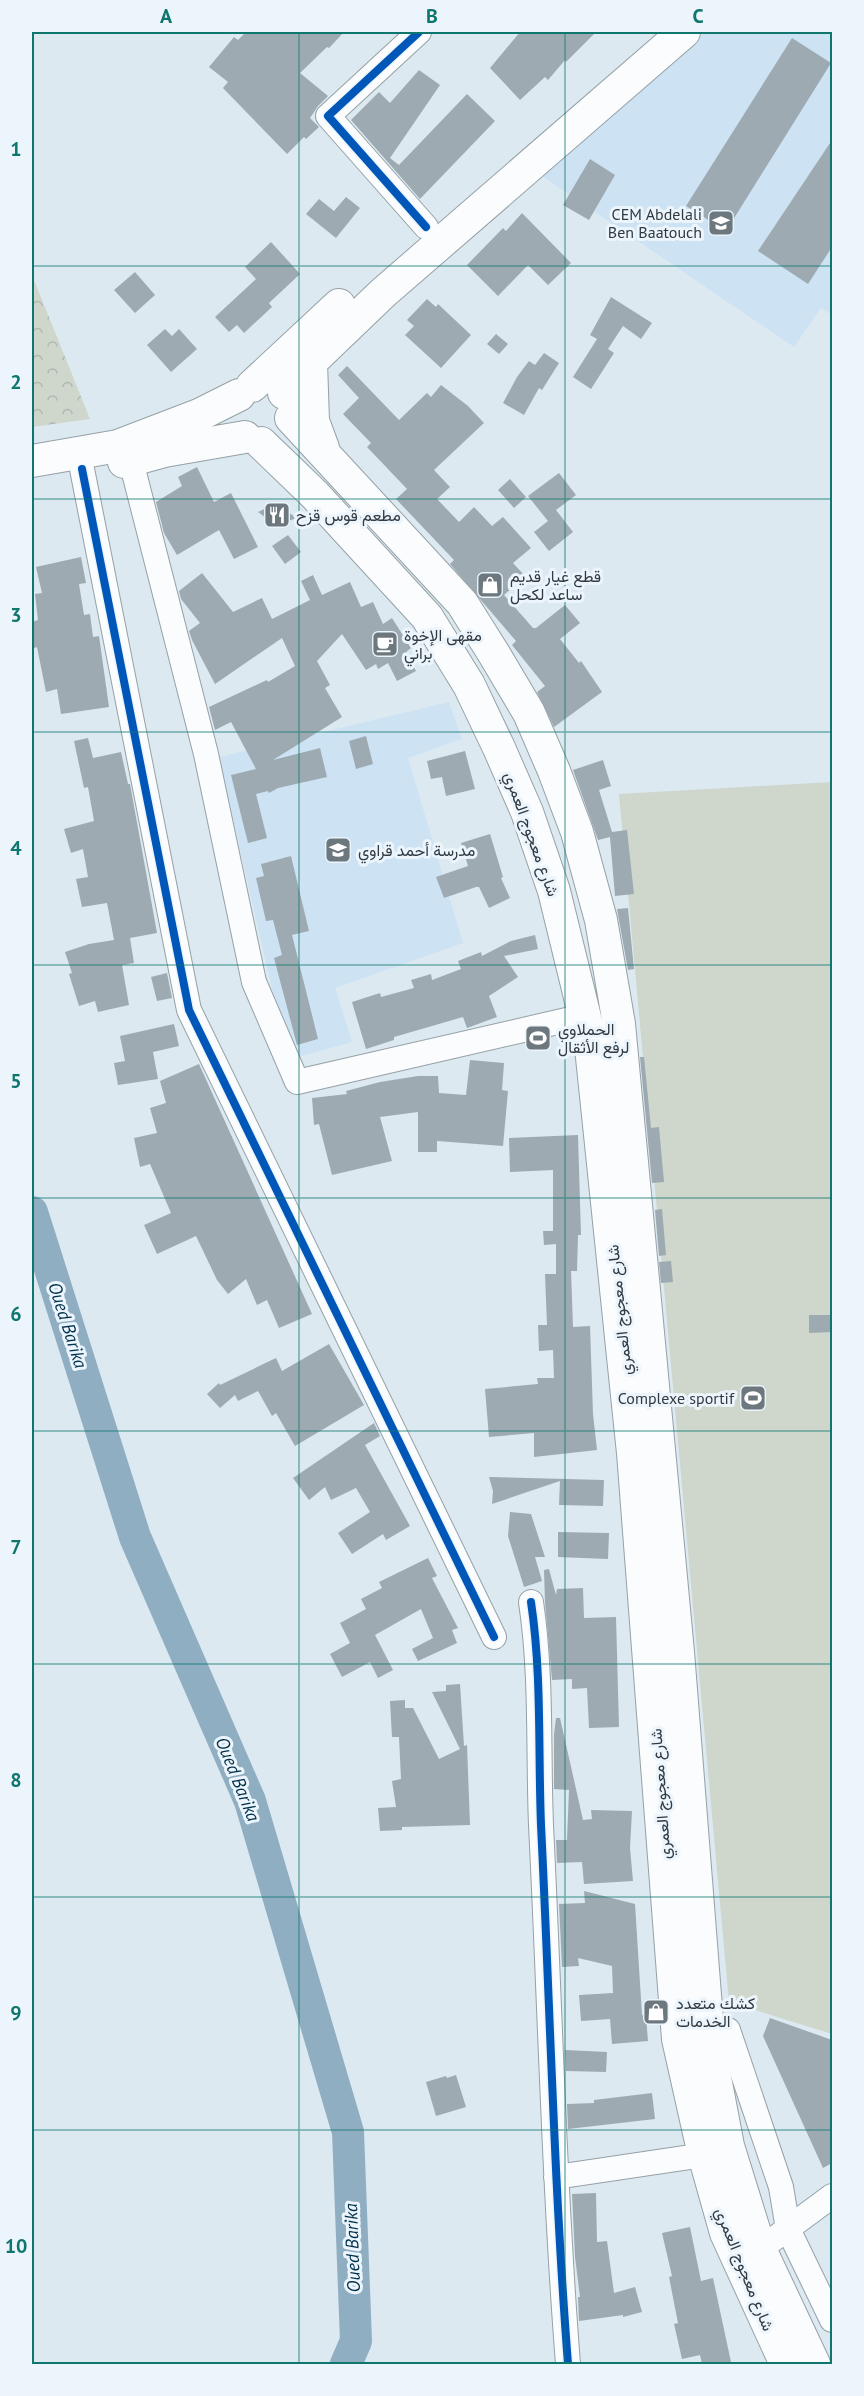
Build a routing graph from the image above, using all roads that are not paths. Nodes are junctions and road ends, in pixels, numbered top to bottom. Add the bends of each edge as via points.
1 (419, 32) edge
2 (655, 32) edge
3 (684, 32) edge
4 (426, 227) junction
5 (311, 362) junction
6 (245, 390) junction
7 (287, 405) junction
8 (253, 440) junction
9 (326, 454) junction
10 (131, 461) junction
11 (33, 469) edge
12 (82, 469) junction
13 (584, 1016) junction
14 (531, 1602) dead end
15 (494, 1637) dead end
16 (728, 2030) dead end
17 (704, 2155) junction
18 (556, 2176) junction
19 (832, 2196) edge
20 (788, 2229) junction
21 (760, 2249) junction
22 (832, 2320) edge
23 (568, 2364) edge
24 (786, 2364) edge
25 (814, 2364) edge

1 - 4 street via 328,116
2 - 4 main road
3 - 5 main road via 383,293
4 - 6 main road
5 - 7 main road
5 - 9 main road via 313,421
6 - 7 main road via 265,384
6 - 8 main road via 232,412 234,422
6 - 11 main road via 199,415 118,446
7 - 8 main road via 288,426 278,438
7 - 9 main road, شارع معجوج العمري
8 - 10 main road via 164,452
8 - 13 main road, شارع معجوج العمري via 338,518 426,617 469,685 527,812 554,891
9 - 21 main road, شارع معجوج العمري via 462,603 530,713 577,832 601,920 620,1036 678,1652 709,2046 728,2146
10 - 12 main road
10 - 13 street via 206,754 254,982 297,1082
11 - 12 main road
12 - 15 street via 189,1010
13 - 17 main road, شارع معجوج العمري via 592,1050 633,1453 678,2039
14 - 18 street via 536,1634
16 - 20 street via 781,2187
17 - 18 street
17 - 24 main road, شارع معجوج العمري via 726,2233
18 - 23 street
19 - 20 street
20 - 21 street
20 - 22 street
21 - 25 main road, شارع معجوج العمري

